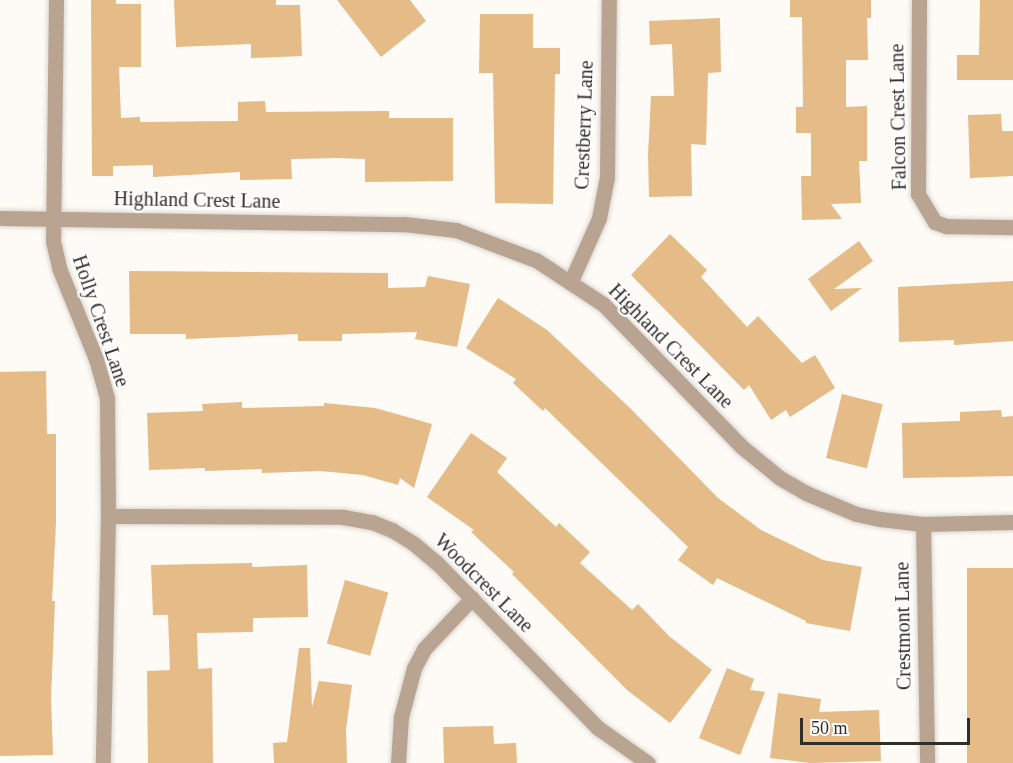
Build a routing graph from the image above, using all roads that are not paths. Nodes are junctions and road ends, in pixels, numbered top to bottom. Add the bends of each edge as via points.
1 (56, 0) edge
2 (609, 0) edge
3 (919, 0) edge
4 (0, 218) edge
5 (53, 219) junction
6 (1013, 227) edge
7 (571, 282) junction
8 (108, 516) junction
9 (1013, 522) edge
10 (923, 524) junction
11 (472, 598) junction
12 (103, 763) edge
13 (399, 763) edge
14 (648, 763) edge
15 (927, 763) edge

1 - 5 street, Holly Crest Lane
2 - 7 street, Crestberry Lane via 607,177 599,218
3 - 6 street, Falcon Crest Lane via 918,194 935,222 946,226
4 - 5 street, Highland Crest Lane
5 - 7 street, Highland Crest Lane via 404,224 456,230 536,260
5 - 8 street, Holly Crest Lane via 59,268 104,381
7 - 10 street, Highland Crest Lane via 603,304 742,447 780,478 806,494 856,514
8 - 11 street, Woodcrest Lane via 311,516 372,522 413,543
8 - 12 street, Holly Crest Lane
9 - 10 street, Highland Crest Lane
10 - 15 street, Crestmont Lane
11 - 13 street via 424,649 414,668 400,717
11 - 14 street, Woodcrest Lane via 598,728

